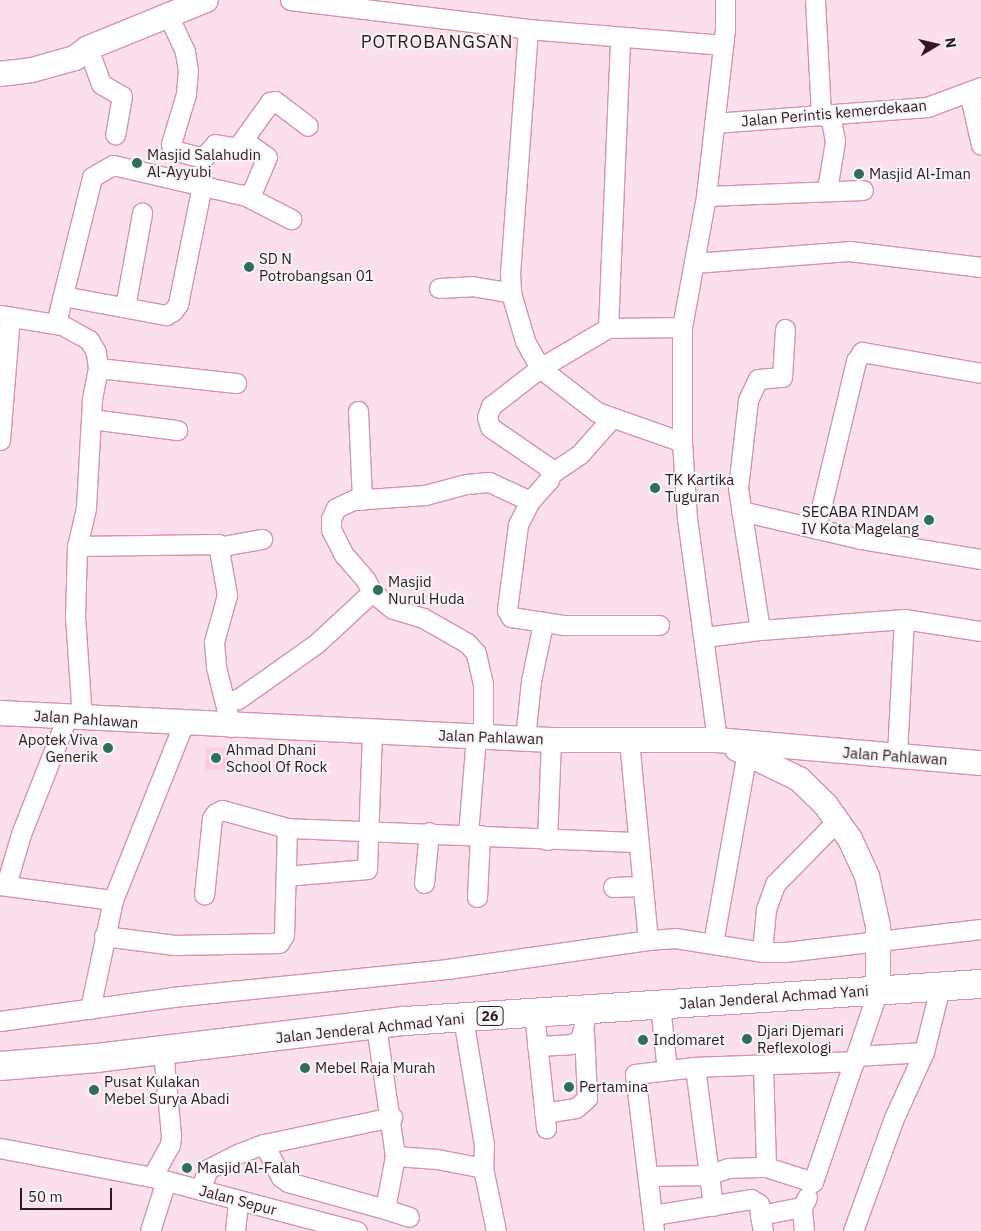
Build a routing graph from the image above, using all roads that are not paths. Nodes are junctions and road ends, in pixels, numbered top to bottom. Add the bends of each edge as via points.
1 (206, 0) edge
2 (290, 0) edge
3 (295, 0) edge
4 (725, 0) edge
5 (814, 0) edge
6 (172, 23) junction
7 (528, 29) junction
8 (620, 38) junction
9 (723, 46) junction
10 (91, 57) junction
11 (0, 74) edge
12 (975, 90) edge
13 (826, 116) junction
14 (714, 123) junction
15 (308, 126) dead end
16 (115, 134) dead end
17 (243, 140) junction
18 (981, 145) edge
19 (202, 185) junction
20 (827, 190) junction
21 (863, 190) dead end
22 (246, 196) junction
23 (706, 196) junction
24 (142, 213) dead end
25 (292, 219) dead end
26 (694, 263) junction
27 (981, 267) edge
28 (439, 288) dead end
29 (511, 293) junction
30 (63, 296) junction
31 (124, 307) junction
32 (5, 316) edge
33 (56, 323) junction
34 (682, 327) junction
35 (608, 328) junction
36 (785, 329) dead end
37 (98, 368) junction
38 (540, 368) junction
39 (981, 373) edge
40 (236, 382) dead end
41 (358, 411) dead end
42 (91, 419) junction
43 (611, 419) junction
44 (177, 430) dead end
45 (0, 440) edge
46 (682, 442) junction
47 (552, 473) junction
48 (362, 500) junction
49 (530, 501) junction
50 (741, 511) junction
51 (816, 529) junction
52 (262, 539) dead end
53 (77, 546) junction
54 (217, 547) junction
55 (981, 559) edge
56 (372, 592) junction
57 (904, 619) junction
58 (543, 623) junction
59 (659, 625) dead end
60 (760, 630) junction
61 (981, 631) edge
62 (704, 637) junction
63 (225, 702) junction
64 (0, 714) edge
65 (74, 718) junction
66 (183, 724) junction
67 (231, 726) junction
68 (372, 732) junction
69 (479, 737) junction
70 (525, 739) junction
71 (551, 740) junction
72 (629, 740) junction
73 (717, 740) junction
74 (812, 750) junction
75 (747, 753) junction
76 (897, 755) junction
77 (981, 763) edge
78 (799, 779) junction
79 (837, 821) junction
80 (287, 828) junction
81 (368, 830) junction
82 (429, 832) junction
83 (474, 835) junction
84 (547, 840) junction
85 (637, 842) junction
86 (286, 876) junction
87 (424, 883) dead end
88 (3, 885) edge
89 (642, 886) junction
90 (613, 887) dead end
91 (204, 895) dead end
92 (477, 897) dead end
93 (113, 900) junction
94 (981, 929) edge
95 (647, 931) dead end
96 (104, 936) junction
97 (880, 940) junction
98 (712, 944) junction
99 (762, 952) junction
100 (981, 984) edge
101 (940, 987) junction
102 (878, 990) junction
103 (660, 1004) junction
104 (90, 1009) junction
105 (534, 1013) junction
106 (463, 1018) junction
107 (0, 1021) edge
108 (584, 1021) junction
109 (376, 1025) junction
110 (537, 1046) junction
111 (163, 1051) junction
112 (924, 1052) junction
113 (856, 1059) junction
114 (763, 1065) junction
115 (0, 1066) edge
116 (695, 1066) junction
117 (667, 1070) junction
118 (392, 1117) junction
119 (264, 1144) junction
120 (0, 1148) edge
121 (395, 1156) junction
122 (766, 1167) junction
123 (483, 1168) junction
124 (707, 1175) junction
125 (649, 1176) junction
126 (159, 1180) junction
127 (814, 1182) junction
128 (200, 1190) junction
129 (238, 1200) junction
130 (713, 1206) junction
131 (802, 1207) junction
132 (385, 1209) junction
133 (409, 1217) dead end
134 (654, 1223) edge
135 (761, 1223) edge
136 (333, 1228) edge
137 (150, 1231) edge
138 (235, 1231) edge
139 (357, 1231) edge
140 (496, 1231) edge
141 (804, 1231) edge
142 (853, 1231) edge

1 - 6 main road
2 - 3 street
3 - 7 street
4 - 9 street
5 - 13 street
6 - 10 main road
6 - 17 street via 185,52 188,70 186,94 171,147 203,158 215,144 235,149
7 - 8 street
7 - 29 street
8 - 9 street
8 - 35 street
9 - 14 street
10 - 11 main road
10 - 16 street via 101,84 122,96
12 - 13 street, Jalan Perintis kemerdekaan via 927,107
12 - 18 street
13 - 14 street, Jalan Perintis kemerdekaan
13 - 20 street via 835,141
14 - 23 street
15 - 17 street via 275,101 270,102
17 - 22 street via 267,156 252,192
19 - 22 street
19 - 30 street via 113,164 101,169 92,177 88,188
19 - 31 street via 178,304 166,315
20 - 21 street
20 - 23 street
22 - 25 street
23 - 26 street
24 - 31 street
26 - 27 street via 849,251
26 - 34 street
28 - 29 street via 472,286
29 - 38 street via 525,341
30 - 31 street
30 - 33 street
32 - 33 street
32 - 45 street
33 - 37 street via 89,340 96,352
34 - 35 street
34 - 46 street
35 - 38 street
36 - 50 street via 782,377 758,379 748,400 738,488
37 - 40 street
37 - 42 street
38 - 43 street
38 - 47 street via 490,406 487,423 546,465
39 - 51 street via 870,352 858,356
41 - 48 street
42 - 44 street
42 - 53 street via 86,508
43 - 46 street
43 - 47 street via 580,454
46 - 62 street via 687,519
47 - 49 street
48 - 49 street via 425,495 466,484 489,482
48 - 56 street via 336,508 331,529 344,555
49 - 58 street via 521,513 518,525 508,610 511,618
50 - 51 street
50 - 60 street
51 - 55 street
52 - 54 street
53 - 54 street via 218,544
53 - 65 street
54 - 63 street via 226,595 214,642
56 - 63 street via 317,643 246,693
56 - 69 street via 394,609 423,618 467,643 476,653 483,684
57 - 60 street
57 - 61 street
57 - 76 street
58 - 59 street
58 - 70 street
60 - 62 street
62 - 73 street
63 - 67 street
64 - 65 main road, Jalan Pahlawan
65 - 66 main road, Jalan Pahlawan
65 - 88 street via 21,834
66 - 67 main road, Jalan Pahlawan
66 - 93 street
67 - 68 main road, Jalan Pahlawan
68 - 69 main road, Jalan Pahlawan
68 - 81 street
69 - 70 main road, Jalan Pahlawan
69 - 83 street
70 - 71 main road, Jalan Pahlawan
71 - 72 main road, Jalan Pahlawan
71 - 84 street
72 - 73 main road, Jalan Pahlawan
72 - 85 street
73 - 74 main road, Jalan Pahlawan
73 - 75 main road
74 - 76 main road, Jalan Pahlawan
74 - 78 main road via 801,756 797,768
75 - 78 main road
75 - 98 street
76 - 77 main road, Jalan Pahlawan
78 - 79 main road via 826,804
79 - 97 main road via 850,839 866,876
79 - 99 street via 775,884 766,909
80 - 81 street
80 - 86 street
80 - 91 street via 222,810 216,813 212,818
81 - 82 street
81 - 86 street via 367,869
82 - 83 street
82 - 87 street
83 - 84 street
83 - 92 street
84 - 85 street
85 - 89 street
86 - 96 street via 284,935 274,945 174,945
88 - 93 street
89 - 90 street
89 - 95 street
93 - 96 street
94 - 97 street
96 - 104 street
97 - 99 street
97 - 102 main road
98 - 99 street
98 - 104 street via 675,938 648,940 447,969 172,997
100 - 101 highway, Jalan Jenderal Achmad Yani / 26
101 - 102 highway, Jalan Jenderal Achmad Yani / 26
101 - 112 street
102 - 103 highway, Jalan Jenderal Achmad Yani / 26
102 - 113 street
103 - 108 highway, Jalan Jenderal Achmad Yani / 26
103 - 117 street
104 - 107 street
105 - 106 highway, Jalan Jenderal Achmad Yani / 26
105 - 108 highway, Jalan Jenderal Achmad Yani / 26
105 - 110 street
106 - 109 highway, Jalan Jenderal Achmad Yani / 26
106 - 123 street via 484,1145
108 - 110 street via 580,1040 571,1044
108 - 110 street via 587,1098 576,1108 545,1120
109 - 111 highway, Jalan Jenderal Achmad Yani / 26
109 - 118 street
111 - 115 highway, Jalan Jenderal Achmad Yani / 26
111 - 126 street via 171,1135
112 - 113 street
112 - 142 street via 894,1118
113 - 114 street
113 - 127 street
114 - 116 street
114 - 122 street
116 - 117 street
116 - 124 street
117 - 125 street via 635,1074
118 - 119 street
118 - 121 street
119 - 128 street via 212,1165
119 - 132 street via 281,1177 288,1182
120 - 126 street, Jalan Sepur
121 - 123 street via 437,1159
121 - 132 street
122 - 124 street via 728,1168
122 - 127 street
123 - 140 street
124 - 125 street
124 - 130 street
125 - 134 street
126 - 128 street, Jalan Sepur
126 - 137 street
127 - 131 street
128 - 129 street, Jalan Sepur
129 - 136 street, Jalan Sepur
129 - 138 street
130 - 134 street
130 - 135 street via 751,1199 758,1204
131 - 135 street
131 - 141 street
132 - 133 street
136 - 139 street, Jalan Sepur

